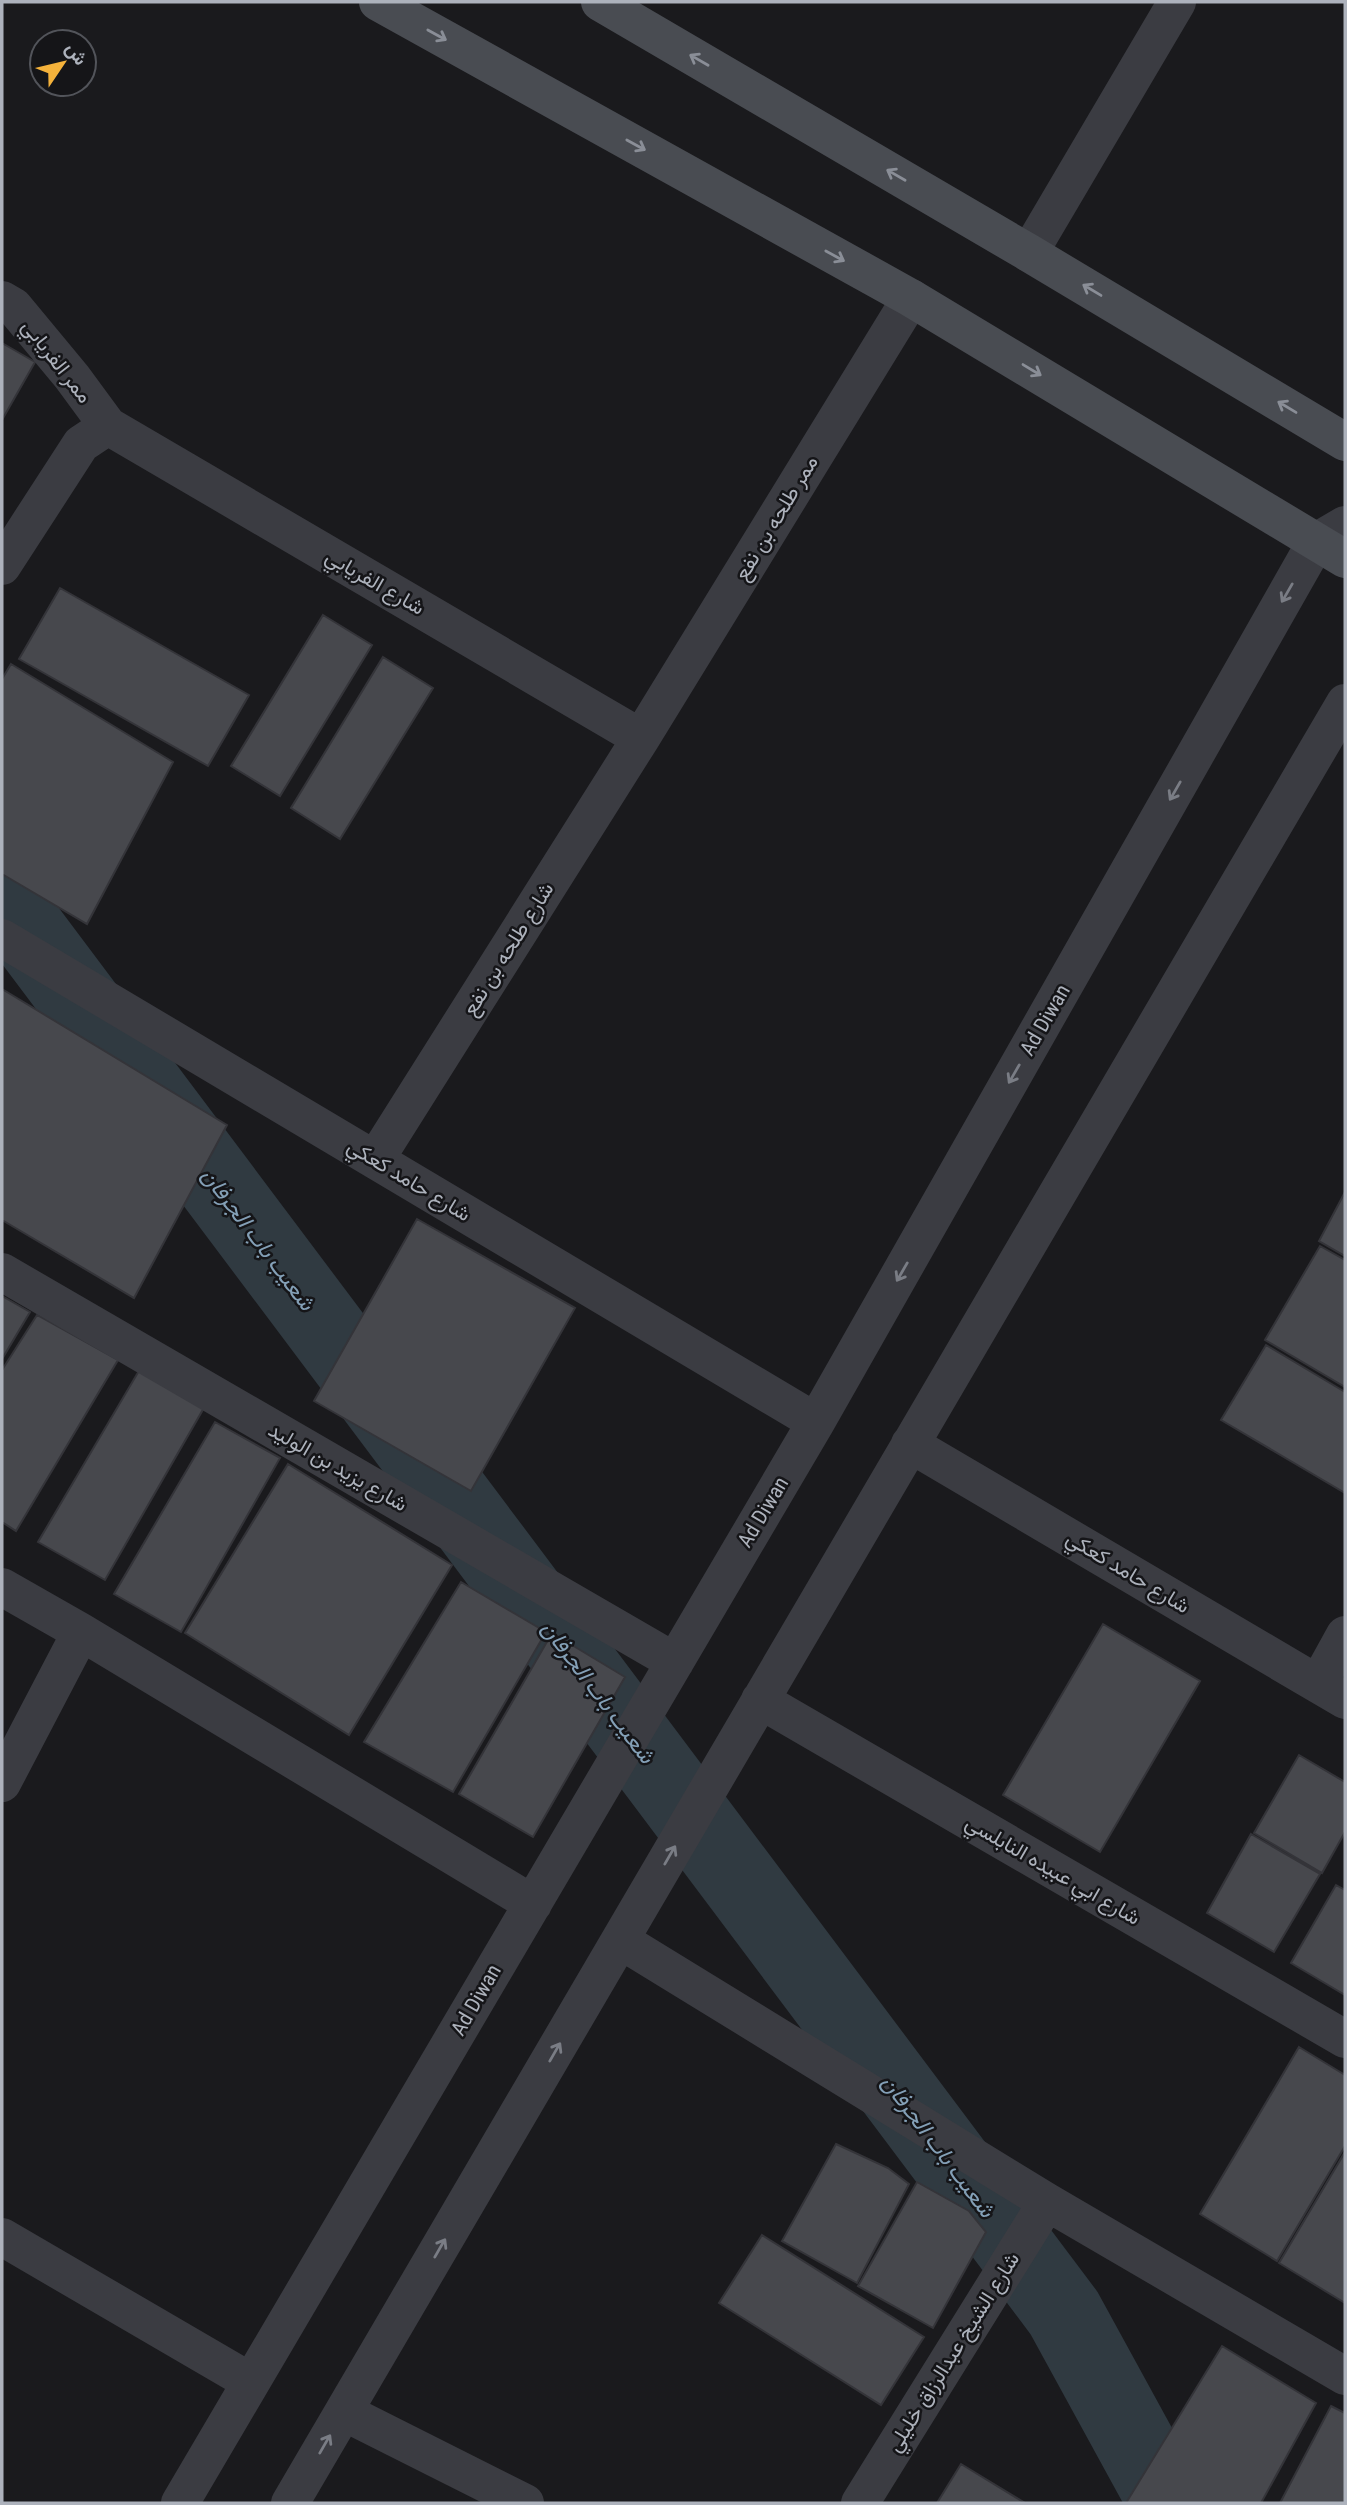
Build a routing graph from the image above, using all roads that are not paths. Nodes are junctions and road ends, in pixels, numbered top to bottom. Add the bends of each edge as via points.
1 (378, 2) edge
2 (600, 2) edge
3 (1177, 2) edge
4 (1029, 253) junction
5 (911, 298) junction
6 (2, 300) edge
7 (108, 426) junction
8 (1345, 442) edge
9 (1336, 542) edge
10 (2, 566) edge
11 (1345, 703) edge
12 (641, 738) junction
13 (2, 938) edge
14 (375, 1160) junction
15 (2, 1272) edge
16 (816, 1422) junction
17 (910, 1444) junction
18 (2, 1587) edge
19 (81, 1632) junction
20 (1345, 1635) edge
21 (675, 1662) junction
22 (1332, 1692) edge
23 (760, 1700) junction
24 (2, 1783) edge
25 (533, 1903) junction
26 (620, 1940) junction
27 (1345, 2039) edge
28 (1046, 2202) junction
29 (2, 2237) edge
30 (1345, 2376) edge
31 (251, 2382) junction
32 (344, 2412) junction
33 (180, 2503) edge
34 (290, 2503) edge
35 (525, 2503) edge
36 (860, 2503) edge

1 -> 5 street
4 -> 2 street
3 - 4 street
8 -> 4 street
5 -> 9 street
5 - 12 street, ممر طلحه بن نفع
6 - 7 street, ممر الفريابي via 14,307
7 - 10 street via 81,444
7 - 12 street, شارع الفريابي
9 -> 16 street, Ad Diwan
11 - 17 street
12 - 14 street, شارع طلحه بن نفع
13 - 14 street, شارع حامد كعكي
14 - 16 street, شارع حامد كعكي
15 - 21 street, شارع يزيد بن الوليد
16 - 21 street, Ad Diwan
17 - 22 street, شارع حامد كعكي
17 - 23 street
18 - 19 street
19 - 24 street
19 - 25 street
20 - 22 street
21 - 25 street, Ad Diwan
26 -> 23 street
23 - 27 street, شارع ابي عبيده النابلسي
25 - 31 street, Ad Diwan
26 - 28 street
32 -> 26 street
28 - 30 street
28 - 36 street, شارع الشيخ عبدالرزاق خليلي
29 - 31 street
31 - 33 street, Ad Diwan
34 -> 32 street
32 - 35 street

